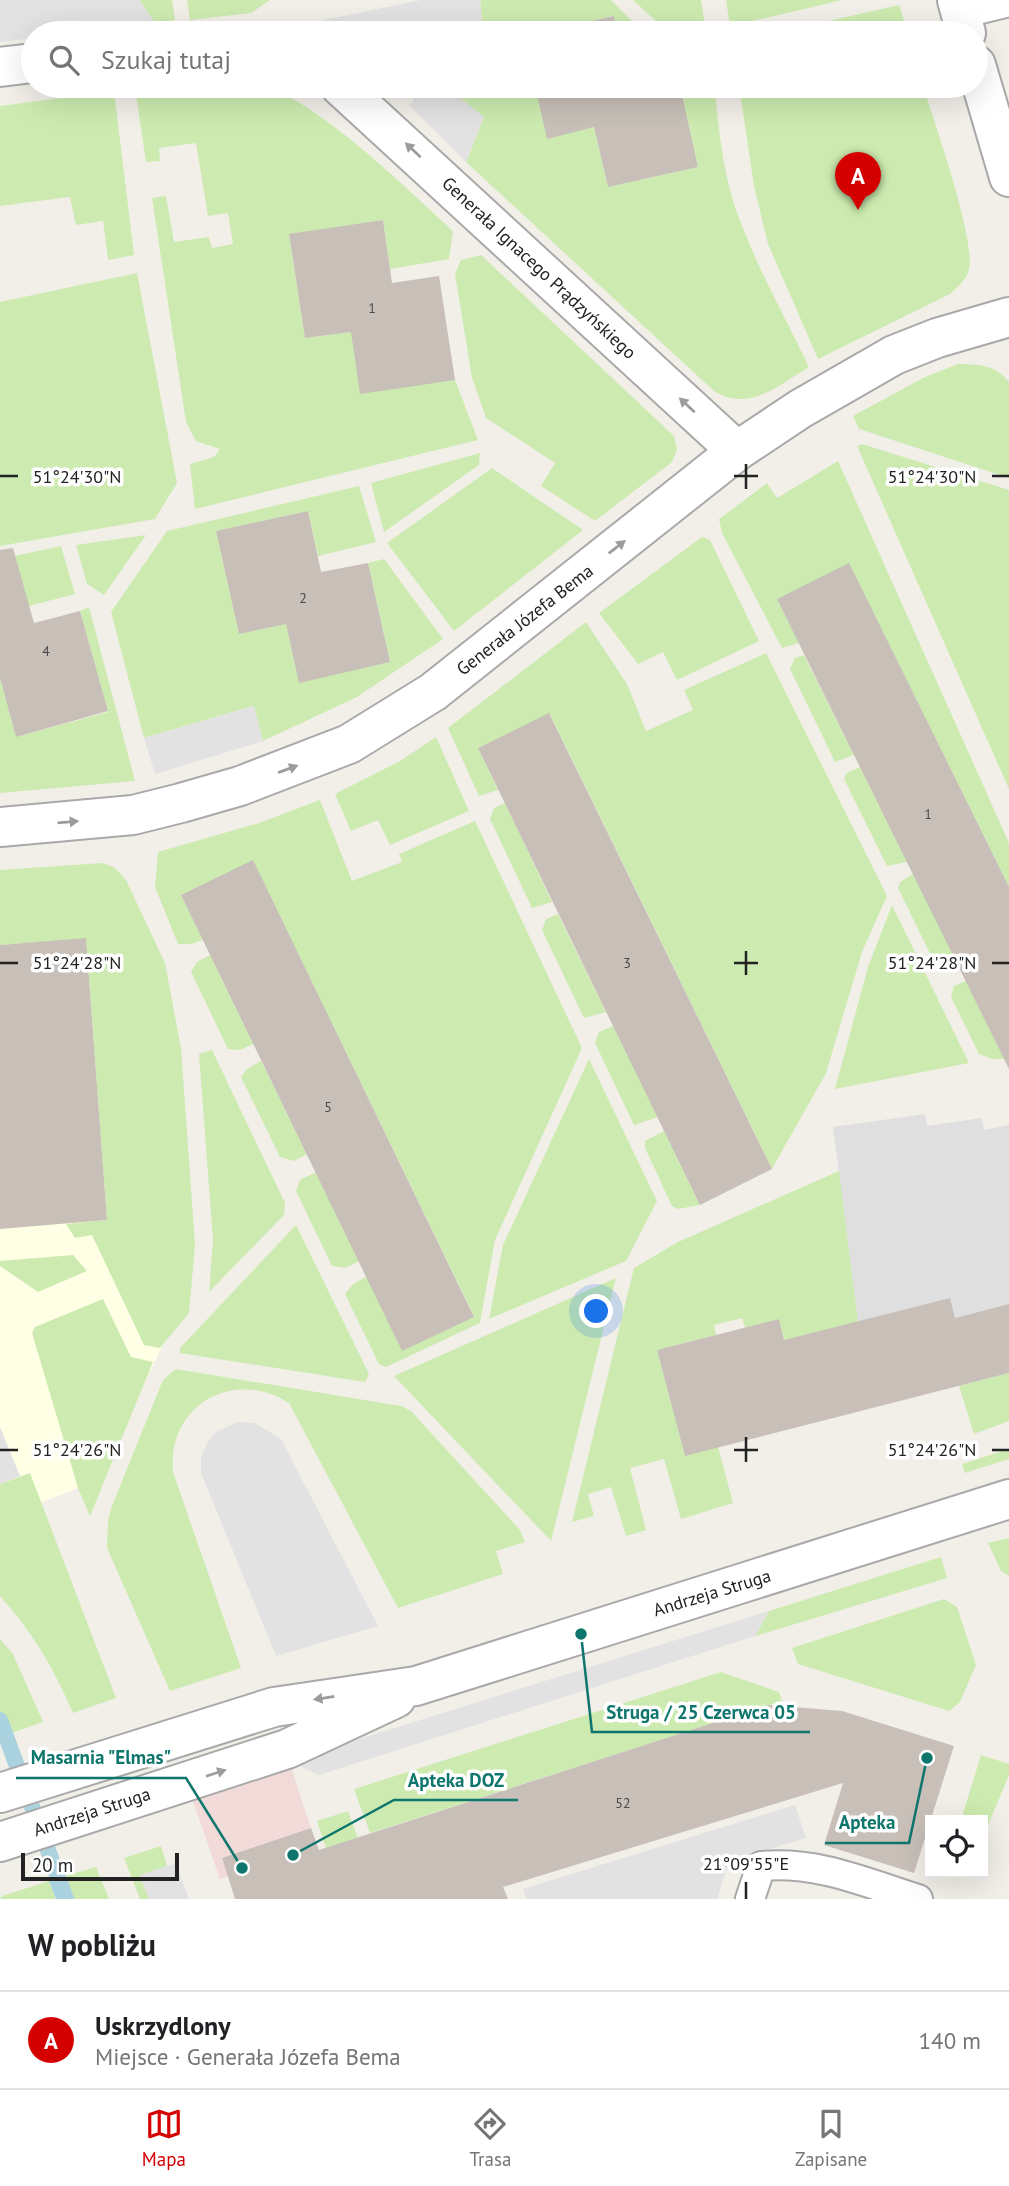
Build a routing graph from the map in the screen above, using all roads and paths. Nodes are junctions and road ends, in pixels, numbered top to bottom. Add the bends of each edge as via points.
1 (1009, 2) edge
2 (961, 16) edge
3 (21, 64) edge
4 (0, 67) edge
5 (353, 98) edge
6 (986, 98) edge
7 (1009, 177) edge
8 (1009, 317) edge
9 (737, 451) junction
10 (0, 827) edge
11 (1009, 1499) edge
12 (416, 1686) junction
13 (0, 1793) edge
14 (5, 1840) edge
15 (750, 1899) edge
16 (918, 1899) edge

1 - 2 lane
3 - 4 street
9 -> 5 street, Generała Ignacego Prądzyńskiego
6 - 7 street
8 - 9 street, Generała Józefa Bema via 894,355 851,377
10 -> 9 street, Generała Józefa Bema via 145,812 240,786 349,744 433,692
11 - 12 street, Andrzeja Struga
12 -> 13 street, Andrzeja Struga via 275,1707
14 -> 12 street, Andrzeja Struga via 287,1749
15 - 16 lane via 761,1866 783,1864 823,1868

